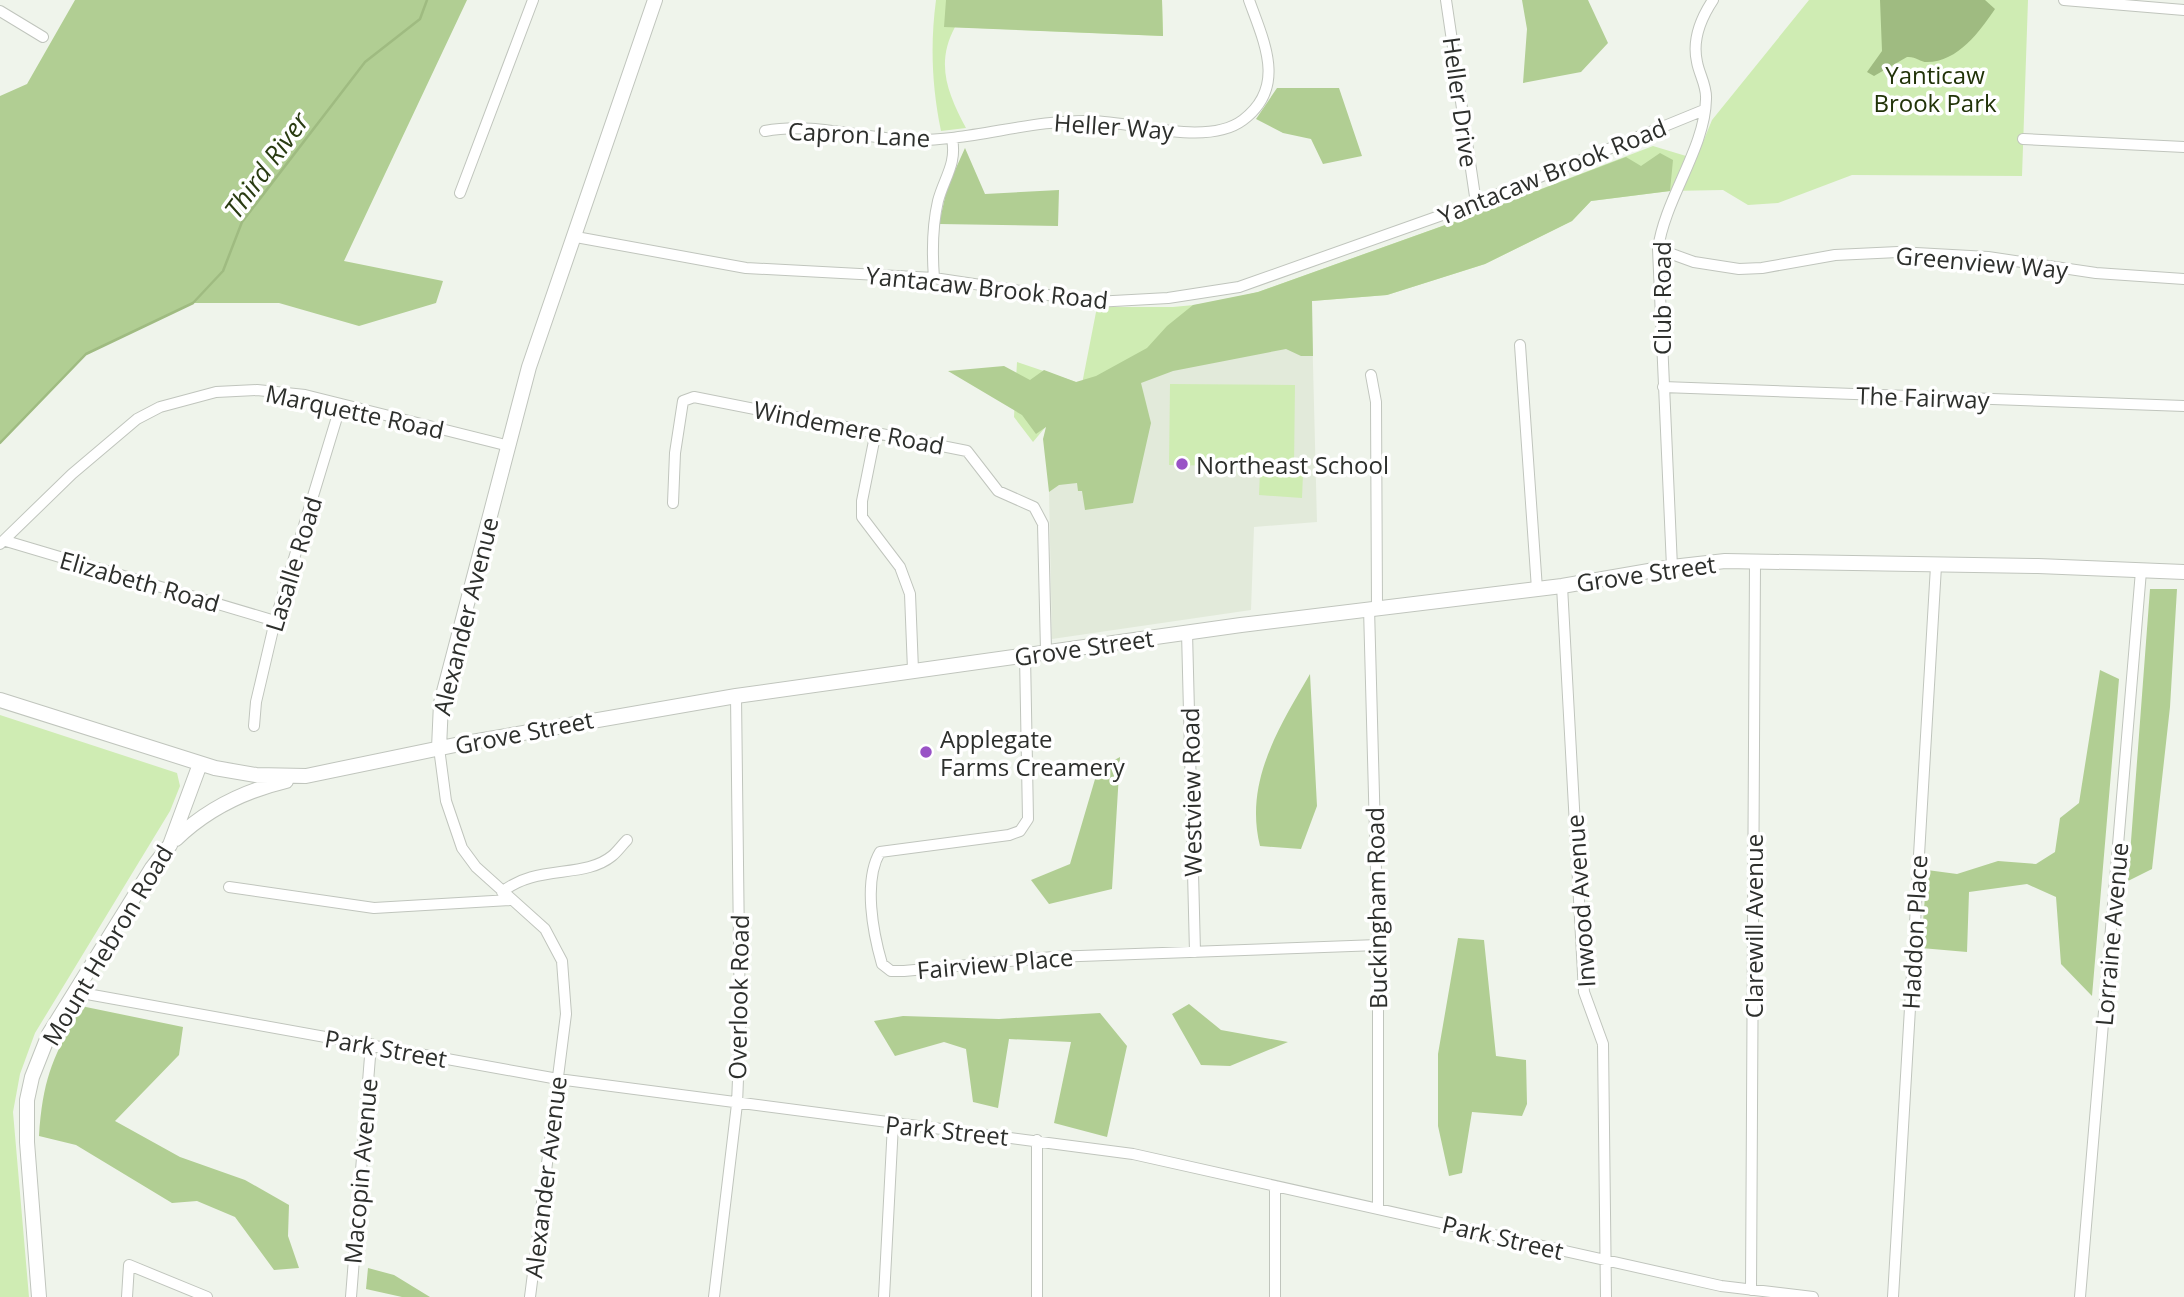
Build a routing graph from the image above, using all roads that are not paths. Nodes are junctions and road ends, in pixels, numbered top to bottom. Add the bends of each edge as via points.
1 (3, 0) edge
2 (533, 0) edge
3 (655, 0) edge
4 (1249, 0) edge
5 (1446, 0) edge
6 (1713, 0) edge
7 (2064, 0) edge
8 (0, 9) edge
9 (2184, 10) edge
10 (43, 37) dead end
11 (1703, 110) junction
12 (765, 131) dead end
13 (952, 139) junction
14 (2023, 139) dead end
15 (2184, 146) edge
16 (460, 193) dead end
17 (1476, 203) junction
18 (576, 237) junction
19 (1658, 249) junction
20 (934, 278) junction
21 (2184, 279) edge
22 (1520, 345) dead end
23 (1371, 374) dead end
24 (1662, 387) junction
25 (341, 404) junction
26 (2184, 406) edge
27 (876, 430) junction
28 (509, 446) junction
29 (674, 503) dead end
30 (3, 542) edge
31 (1755, 563) junction
32 (1936, 566) junction
33 (1672, 567) junction
34 (2141, 571) junction
35 (2184, 572) edge
36 (1562, 586) junction
37 (1537, 589) junction
38 (1373, 608) junction
39 (275, 621) junction
40 (1187, 632) junction
41 (1046, 652) junction
42 (1025, 655) junction
43 (913, 670) junction
44 (736, 696) junction
45 (0, 700) edge
46 (254, 726) dead end
47 (439, 748) junction
48 (200, 764) junction
49 (306, 776) junction
50 (627, 840) dead end
51 (170, 845) junction
52 (229, 887) dead end
53 (506, 896) junction
54 (1378, 945) junction
55 (1195, 951) junction
56 (76, 992) junction
57 (371, 1044) junction
58 (558, 1079) junction
59 (737, 1104) junction
60 (892, 1124) junction
61 (1037, 1140) junction
62 (1275, 1185) junction
63 (1378, 1209) junction
64 (1605, 1261) junction
65 (1751, 1290) junction
66 (182, 1292) edge
67 (39, 1297) edge
68 (127, 1297) edge
69 (207, 1297) edge
70 (351, 1297) edge
71 (530, 1297) edge
72 (714, 1297) edge
73 (884, 1297) edge
74 (1037, 1297) edge
75 (1275, 1297) edge
76 (1606, 1297) edge
77 (1813, 1297) edge
78 (1893, 1297) edge
79 (2080, 1297) edge

1 - 8 street
2 - 16 street
3 - 18 main road, Alexander Avenue
4 - 13 street, Heller Way via 1270,57 1271,74 1258,106 1233,127 1208,133 1094,120 1045,121
5 - 17 street, Heller Drive
6 - 11 street, Club Road via 1698,34 1696,60 1706,98
7 - 9 street
8 - 10 street
11 - 17 street, Yantacaw Brook Road
11 - 19 street, Club Road via 1699,132 1661,227
12 - 13 street, Capron Lane via 785,127 907,140
13 - 20 street via 956,155 934,225
14 - 15 street
17 - 20 street, Yantacaw Brook Road via 1239,287 1168,298 1095,302
18 - 20 street, Yantacaw Brook Road via 746,268
18 - 28 main road, Alexander Avenue via 529,367
19 - 21 street, Greenview Way via 1694,262 1739,269 1835,255 1898,252
19 - 24 street, Club Road
22 - 37 street
23 - 38 street, Buckingham Road via 1376,402
24 - 26 street, The Fairway
24 - 33 street, Club Road
25 - 28 street, Marquette Road
25 - 30 street, Marquette Road via 257,390 216,392 160,407 137,419 72,474
25 - 39 street, Lasalle Road
27 - 29 street, Windemere Road via 694,397 683,401
27 - 41 street, Windemere Road via 967,451 998,491 1034,508 1043,524
27 - 43 street via 862,517 900,567 910,594
28 - 47 main road, Alexander Avenue via 441,703
30 - 39 street, Elizabeth Road
31 - 32 main road, Grove Street
31 - 33 main road, Grove Street
31 - 65 street, Clarewill Avenue
32 - 34 main road, Grove Street
32 - 78 street, Haddon Place
33 - 36 main road, Grove Street
34 - 35 main road, Grove Street
34 - 79 street, Lorraine Avenue
36 - 37 main road, Grove Street
36 - 64 street, Inwood Avenue via 1584,992 1604,1044
37 - 38 main road, Grove Street
38 - 40 main road, Grove Street
38 - 54 street, Buckingham Road
39 - 46 street, Lasalle Road
40 - 41 main road, Grove Street
40 - 55 street, Westview Road
41 - 42 main road, Grove Street
42 - 43 main road, Grove Street
42 - 55 street, Fairview Place via 1028,819 1020,831 1010,835 880,852 872,875 882,964 891,971 904,971 1053,957
43 - 44 main road, Grove Street
44 - 47 main road, Grove Street
44 - 59 street, Overlook Road
45 - 48 main road, Grove Street
47 - 49 main road, Grove Street
47 - 53 street, Alexander Avenue via 446,802 462,848
48 - 49 main road, Grove Street via 257,775
48 - 51 main road, Mount Hebron Road
49 - 51 main road via 227,801 192,823
50 - 53 street via 611,858 596,864 517,880
51 - 56 main road, Mount Hebron Road
52 - 53 street via 374,908
53 - 58 street, Alexander Avenue via 545,929 562,961 566,1014
54 - 55 street, Fairview Place
54 - 63 street, Buckingham Road
56 - 57 street, Park Street
56 - 67 main road, Mount Hebron Road via 49,1034 27,1100
57 - 58 street, Park Street
57 - 70 street, Macopin Avenue
58 - 59 street, Park Street
58 - 71 street, Alexander Avenue
59 - 60 street, Park Street
59 - 72 street, Overlook Road
60 - 61 street, Park Street
60 - 73 street
61 - 62 street, Park Street via 1133,1154
61 - 74 street
62 - 63 street, Park Street
62 - 75 street
63 - 64 street, Park Street
64 - 65 street, Park Street
64 - 76 street, Inwood Avenue
65 - 77 street, Park Street
66 - 68 street via 129,1265
66 - 69 street

